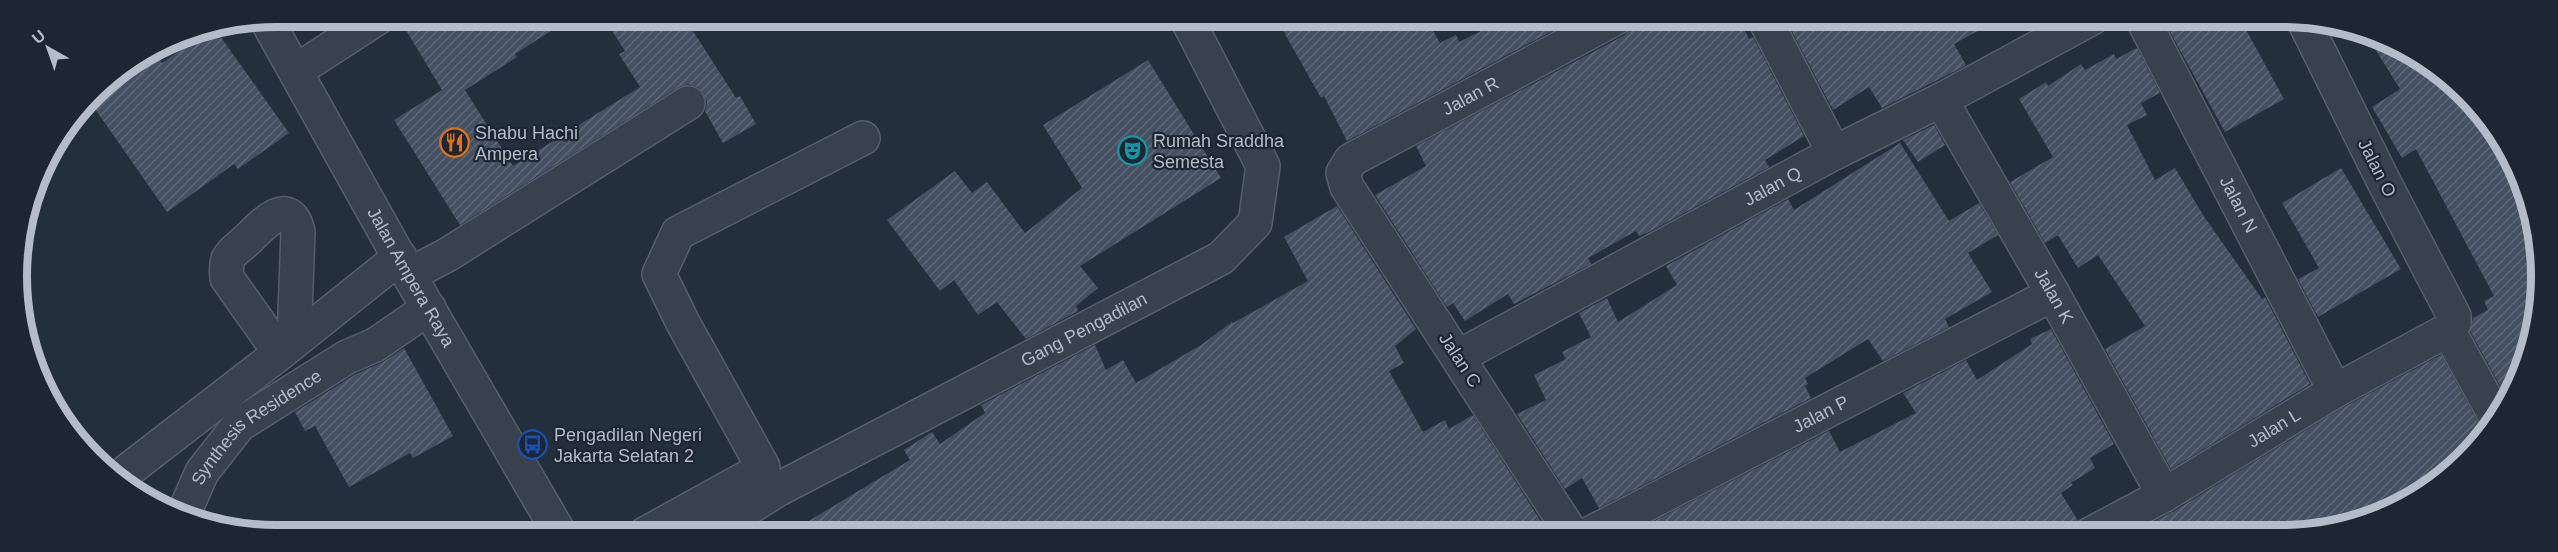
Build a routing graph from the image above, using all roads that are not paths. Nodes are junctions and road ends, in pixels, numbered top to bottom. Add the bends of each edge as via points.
1 (271, 27) edge
2 (364, 27) edge
3 (1191, 27) edge
4 (1599, 27) edge
5 (1769, 27) edge
6 (2075, 27) edge
7 (2147, 27) edge
8 (2308, 29) edge
9 (296, 71) junction
10 (1941, 100) junction
11 (688, 103) dead end
12 (863, 138) dead end
13 (1834, 153) junction
14 (1347, 187) joint
15 (415, 284) junction
16 (2053, 294) junction
17 (2451, 323) junction
18 (1458, 357) junction
19 (2335, 391) junction
20 (2492, 409) edge
21 (124, 474) edge
22 (2164, 495) junction
23 (186, 508) edge
24 (555, 525) edge
25 (661, 525) edge
26 (721, 525) edge
27 (1566, 525) edge
28 (1606, 525) edge
29 (2108, 525) edge

1 - 9 street, Jalan Ampera Raya
2 - 9 street
3 - 26 street, Gang Pengadilan via 1263,166 1256,223 1221,258 777,490
4 - 14 street, Jalan R via 1351,160 1343,173
5 - 13 street
6 - 10 street, Jalan Q
7 - 19 street, Jalan N
8 - 17 street, Jalan O
9 - 15 street, Jalan Ampera Raya
10 - 13 street, Jalan Q
10 - 16 street, Jalan K
11 - 15 street via 447,255
12 - 25 street via 678,233 659,274 763,467
13 - 18 street, Jalan Q
14 - 18 street, Jalan C
15 - 21 street via 287,347
15 - 23 street, Synthesis Residence via 347,357 239,424 202,472
15 - 24 street, Jalan Ampera Raya
16 - 22 street, Jalan K
16 - 28 street, Jalan P
17 - 19 street, Jalan L
17 - 20 street, Jalan O
18 - 27 street, Jalan C
19 - 22 street, Jalan L
22 - 29 street, Jalan L

